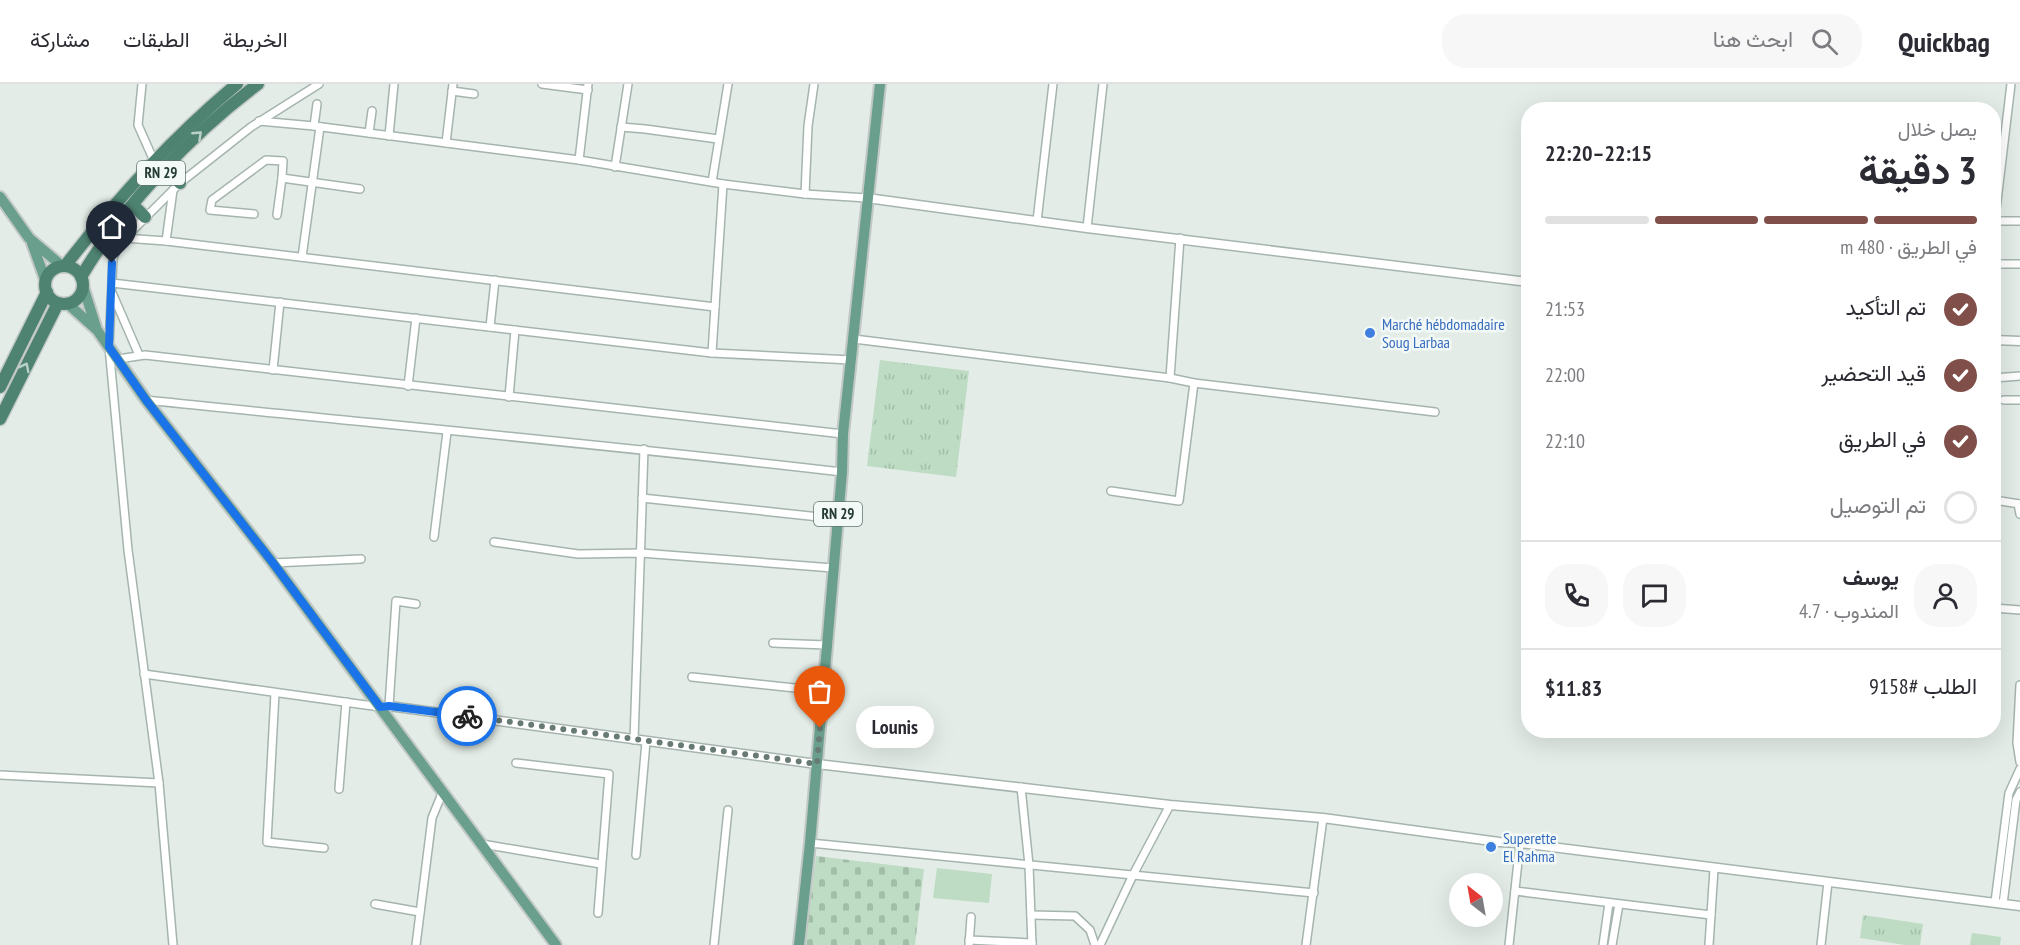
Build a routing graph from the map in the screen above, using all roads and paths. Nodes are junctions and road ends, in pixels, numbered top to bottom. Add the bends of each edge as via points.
1 (142, 84) edge
2 (237, 84) edge
3 (258, 84) edge
4 (319, 84) edge
5 (394, 84) edge
6 (543, 84) edge
7 (628, 84) edge
8 (728, 84) edge
9 (814, 84) edge
10 (880, 84) edge
11 (1053, 84) edge
12 (1103, 84) edge
13 (2011, 84) edge
14 (588, 87) edge
15 (452, 88) edge
16 (474, 94) dead end
17 (317, 104) dead end
18 (372, 111) dead end
19 (259, 121) junction
20 (317, 126) junction
21 (621, 127) junction
22 (369, 133) junction
23 (389, 136) junction
24 (718, 140) junction
25 (446, 143) junction
26 (579, 160) junction
27 (154, 161) junction
28 (2001, 165) edge
29 (615, 167) junction
30 (166, 168) junction
31 (282, 178) junction
32 (312, 182) junction
33 (712, 182) junction
34 (723, 184) junction
35 (177, 187) junction
36 (360, 189) dead end
37 (805, 194) junction
38 (0, 197) edge
39 (867, 198) junction
40 (133, 205) junction
41 (254, 214) dead end
42 (277, 214) dead end
43 (145, 217) junction
44 (2020, 220) edge
45 (1037, 221) junction
46 (2001, 221) edge
47 (1087, 228) junction
48 (29, 237) junction
49 (124, 238) junction
50 (1180, 238) junction
51 (166, 241) junction
52 (302, 257) junction
53 (2001, 264) edge
54 (2020, 264) edge
55 (64, 266) junction
56 (495, 280) junction
57 (1521, 281) edge
58 (82, 282) junction
59 (112, 283) junction
60 (46, 287) junction
61 (112, 293) junction
62 (280, 302) junction
63 (63, 303) junction
64 (715, 307) junction
65 (416, 318) junction
66 (490, 327) junction
67 (97, 330) junction
68 (515, 330) junction
69 (854, 339) junction
70 (2001, 340) edge
71 (2020, 341) edge
72 (109, 347) junction
73 (712, 353) junction
74 (139, 355) junction
75 (118, 359) junction
76 (852, 360) junction
77 (273, 370) junction
78 (2020, 376) edge
79 (2001, 377) edge
80 (1170, 378) junction
81 (1194, 383) junction
82 (408, 386) junction
83 (0, 387) edge
84 (509, 397) junction
85 (146, 400) junction
86 (2004, 400) dead end
87 (2020, 400) edge
88 (1435, 412) dead end
89 (0, 419) edge
90 (447, 432) junction
91 (843, 434) junction
92 (644, 449) junction
93 (842, 472) junction
94 (1111, 491) dead end
95 (642, 498) junction
96 (2001, 501) edge
97 (2019, 504) edge
98 (2020, 514) edge
99 (838, 519) junction
100 (434, 537) dead end
101 (494, 542) dead end
102 (641, 553) junction
103 (361, 559) dead end
104 (273, 563) junction
105 (833, 568) junction
106 (416, 604) dead end
107 (2001, 609) edge
108 (2020, 610) edge
109 (773, 644) dead end
110 (827, 645) junction
111 (144, 674) junction
112 (692, 676) dead end
113 (2020, 685) edge
114 (823, 691) junction
115 (275, 693) junction
116 (346, 702) junction
117 (385, 706) junction
118 (634, 740) junction
119 (646, 742) junction
120 (516, 763) dead end
121 (817, 764) junction
122 (2020, 767) edge
123 (0, 775) edge
124 (159, 783) junction
125 (1021, 787) junction
126 (339, 789) dead end
127 (443, 791) junction
128 (2020, 792) edge
129 (1170, 805) junction
130 (728, 810) dead end
131 (1323, 818) junction
132 (810, 843) junction
133 (1520, 843) junction
134 (482, 844) junction
135 (324, 848) dead end
136 (636, 855) dead end
137 (601, 864) junction
138 (1029, 865) junction
139 (1714, 868) junction
140 (1133, 875) junction
141 (1828, 882) junction
142 (1515, 891) junction
143 (1314, 893) junction
144 (1609, 903) junction
145 (1999, 903) junction
146 (375, 904) dead end
147 (1619, 904) junction
148 (2020, 906) edge
149 (420, 912) junction
150 (598, 913) dead end
151 (1031, 915) junction
152 (1711, 915) junction
153 (970, 917) dead end
154 (969, 943) edge
155 (990, 943) edge
156 (1010, 944) edge
157 (1032, 944) edge
158 (173, 945) edge
159 (416, 945) edge
160 (556, 945) edge
161 (714, 945) edge
162 (799, 945) edge
163 (1095, 945) edge
164 (1100, 945) edge
165 (1306, 945) edge
166 (1509, 945) edge
167 (1603, 945) edge
168 (1612, 945) edge
169 (1709, 945) edge
170 (1821, 945) edge

1 - 27 street via 138,125
2 - 27 highway, RN 29
30 -> 3 highway, RN 29
4 - 19 street
5 - 23 street
6 - 14 street
7 - 21 street
8 - 24 street
9 - 37 street
10 - 39 main road, RN 29
11 - 45 street
12 - 47 street
13 - 28 street
14 - 26 street
15 - 16 street
15 - 25 street
17 - 20 street
18 - 22 street
19 - 20 street
19 - 35 street
20 - 22 street
20 - 32 street
21 - 24 street
21 - 29 street
22 - 23 street
23 - 25 street
24 - 33 street
25 - 26 street
26 - 29 street
27 - 55 highway, RN 29
29 - 33 street
30 - 35 highway
30 - 40 highway, RN 29
31 - 32 street
31 - 41 street via 283,161 267,160 212,200 210,210
31 - 42 street
32 - 36 street
32 - 52 street
33 - 34 street
34 - 37 street
34 - 64 street
35 - 43 street
35 - 51 street
37 - 39 street
38 - 48 main road
39 - 45 street
39 - 69 main road, RN 29
40 - 43 highway
40 - 58 highway, RN 29 via 101,244
43 - 49 street
44 - 46 street
45 - 47 street
47 - 50 street
48 - 55 main road
48 - 60 main road
49 - 51 street
49 - 59 street via 114,252
50 - 57 street
50 - 80 street
51 - 52 street
52 - 56 street
53 - 54 street
55 - 58 highway via 74,269
55 - 60 highway via 51,271
56 - 64 street
56 - 66 street
58 - 63 highway via 78,297
58 - 67 main road
59 - 61 street
59 - 62 street
60 - 63 highway
60 - 83 highway
61 - 72 street
61 - 74 street
62 - 65 street
62 - 77 street
63 - 67 main road
89 -> 63 highway
64 - 73 street
65 - 66 street
65 - 82 street
66 - 68 street
67 - 72 main road
68 - 73 street
68 - 84 street
69 - 76 main road, RN 29
69 - 80 street
70 - 71 street
72 - 75 main road
72 - 111 street
73 - 76 street
74 - 75 street
74 - 77 street
75 - 85 main road
76 - 91 main road, RN 29
77 - 82 street
78 - 79 street
80 - 81 street
81 - 88 street
81 - 94 street via 1179,501
82 - 84 street
84 - 91 street
85 - 90 street
85 - 104 main road
86 - 87 street
90 - 92 street
90 - 100 street
91 - 93 main road, RN 29
92 - 93 street
92 - 95 street
93 - 99 main road, RN 29
95 - 99 street
95 - 102 street
96 - 97 street
97 - 98 street
99 - 105 main road, RN 29
101 - 102 street via 578,554
102 - 105 street
102 - 118 street
103 - 104 street
104 - 117 main road
105 - 110 main road, RN 29
106 - 117 street via 396,601
107 - 108 street
109 - 110 street
110 - 114 main road, RN 29
111 - 115 street
111 - 124 street
112 - 114 street
113 - 122 street
114 - 121 main road, RN 29
115 - 116 street
115 - 135 street via 267,842
116 - 117 street
116 - 126 street
117 - 118 street
117 - 127 main road
118 - 119 street
119 - 121 street
119 - 136 street
120 - 137 street via 609,774
121 - 125 street
121 - 132 main road, RN 29
122 - 145 street via 2009,793
123 - 124 street
124 - 158 street
125 - 129 street
125 - 138 street
127 - 134 main road
127 - 149 street via 432,818
128 - 145 street
129 - 131 street
129 - 140 street
130 - 161 street
131 - 133 street
131 - 143 street
132 - 138 street
132 - 162 main road, RN 29
133 - 139 street
133 - 142 street
134 - 137 street
134 - 160 main road
137 - 150 street
138 - 140 street
138 - 151 street
139 - 141 street
139 - 152 street
140 - 143 street
140 - 164 street
141 - 145 street
141 - 170 street
142 - 144 street
142 - 166 street
143 - 165 street
144 - 147 street
144 - 167 street
145 - 148 street
146 - 149 street
147 - 152 street
147 - 168 street
149 - 159 street
151 - 157 street
151 - 163 street via 1075,916 1090,930
152 - 169 street
153 - 154 street
154 - 155 street
155 - 156 street
156 - 157 street

